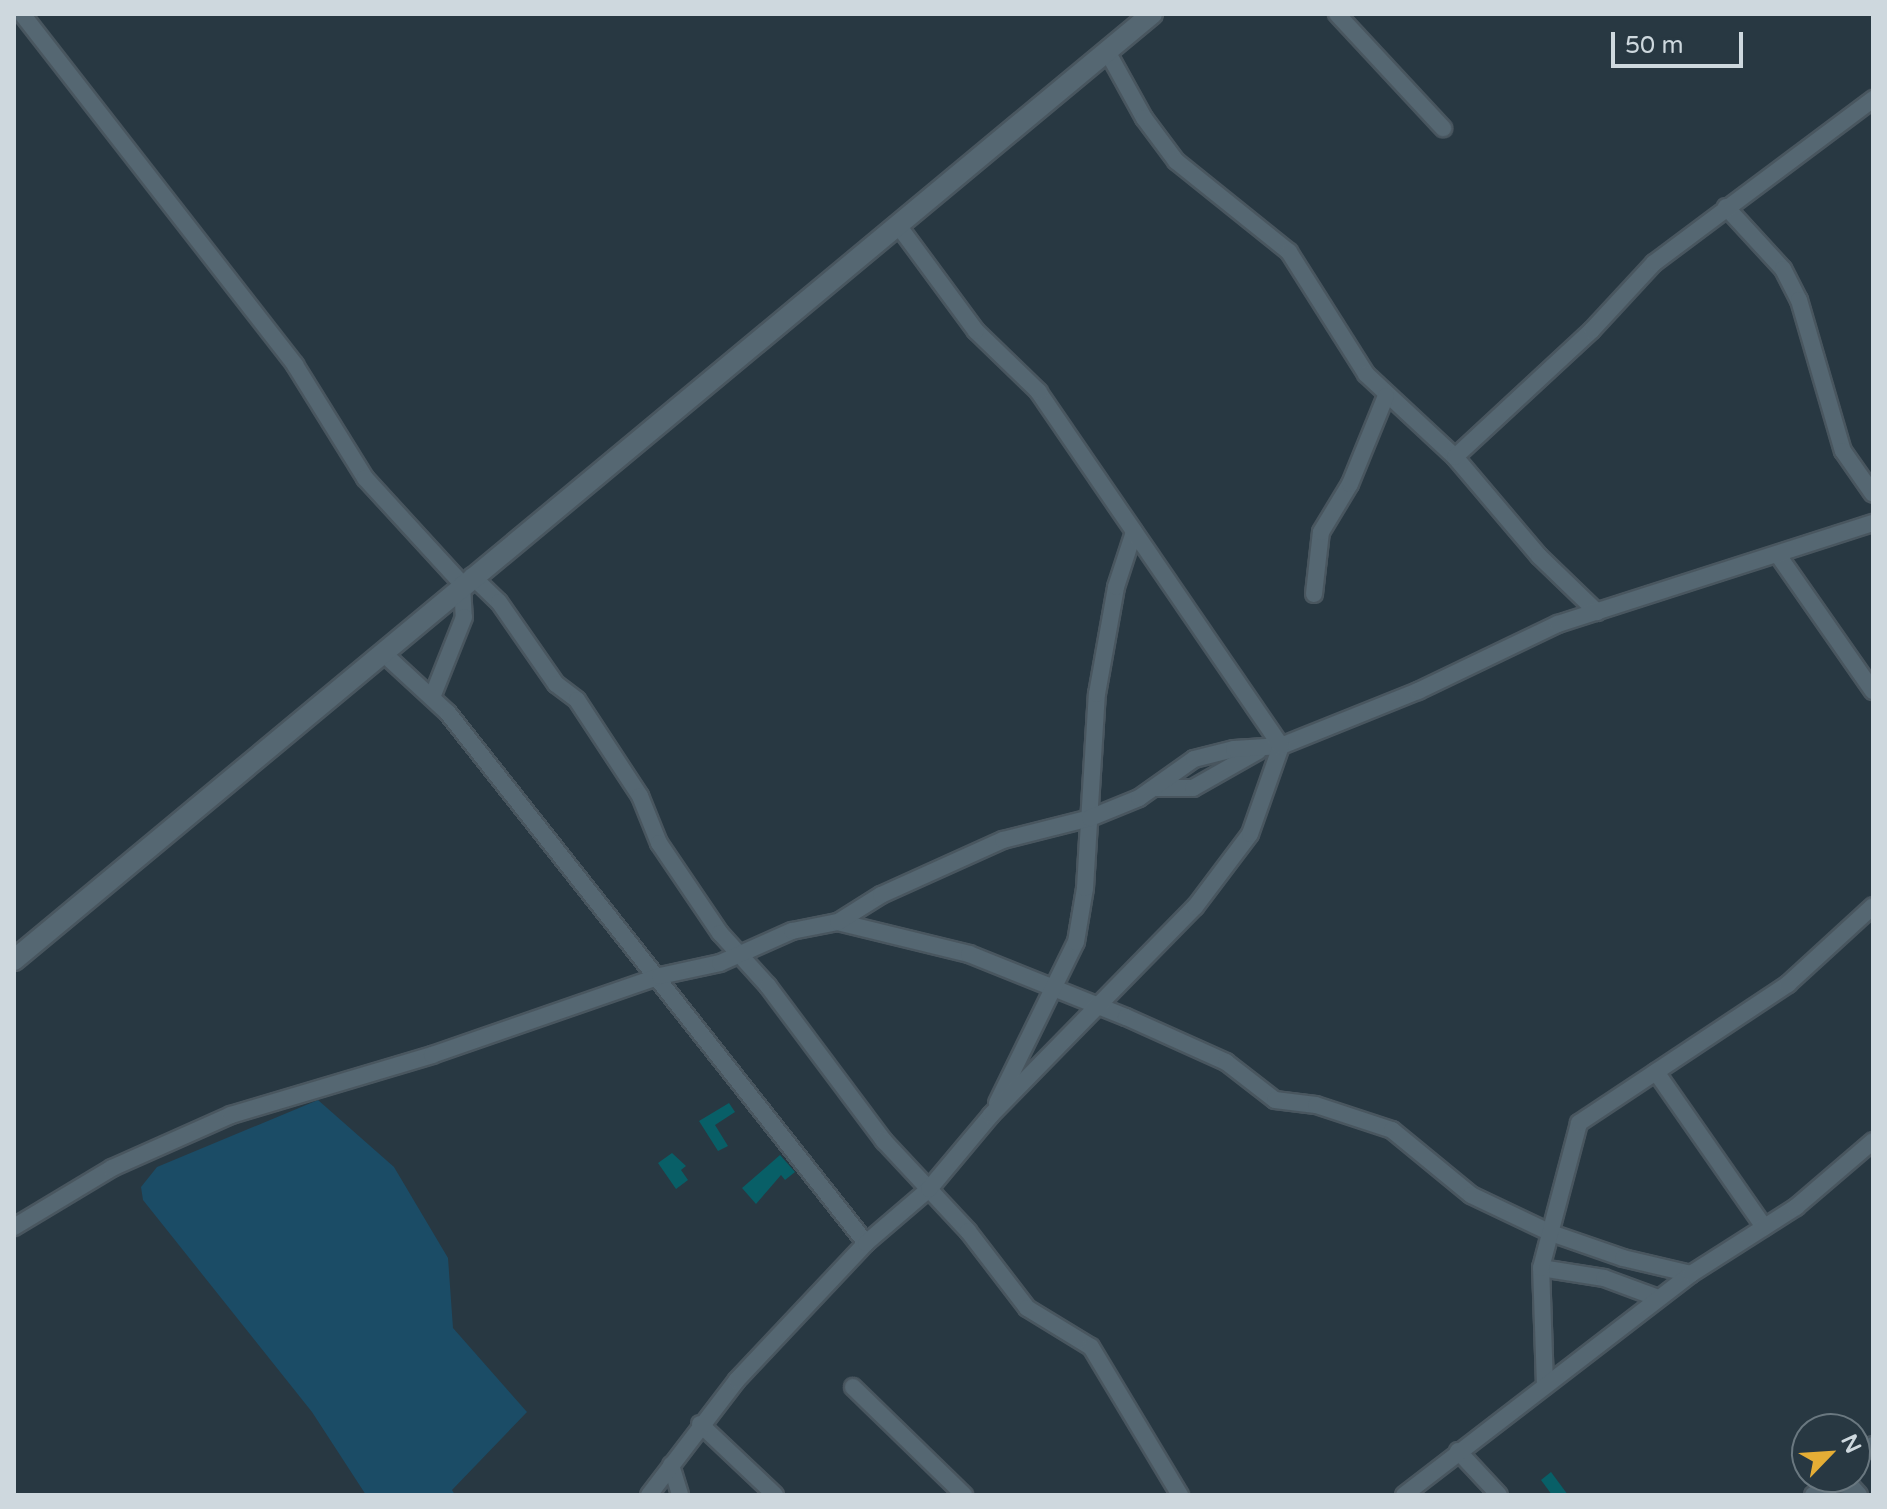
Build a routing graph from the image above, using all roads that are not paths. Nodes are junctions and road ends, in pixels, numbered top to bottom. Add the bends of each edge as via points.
1 (22, 14) edge
2 (1152, 14) edge
3 (1337, 14) edge
4 (1107, 51) junction
5 (1873, 99) edge
6 (1443, 128) dead end
7 (1726, 207) junction
8 (897, 224) junction
9 (1386, 396) junction
10 (1455, 457) junction
11 (1873, 494) edge
12 (1873, 523) edge
13 (1134, 532) junction
14 (1778, 555) junction
15 (467, 580) junction
16 (1314, 594) dead end
17 (1597, 612) junction
18 (382, 652) junction
19 (1873, 691) edge
20 (433, 695) junction
21 (1274, 747) junction
22 (1154, 788) junction
23 (1090, 818) junction
24 (1873, 906) edge
25 (838, 922) junction
26 (738, 956) junction
27 (14, 960) edge
28 (660, 976) junction
29 (1050, 987) junction
30 (1098, 1006) junction
31 (1656, 1072) junction
32 (991, 1115) junction
33 (1873, 1141) edge
34 (929, 1189) junction
35 (14, 1227) edge
36 (1764, 1227) junction
37 (1551, 1233) junction
38 (866, 1243) junction
39 (1541, 1268) junction
40 (1691, 1274) junction
41 (1658, 1298) junction
42 (1545, 1386) junction
43 (853, 1387) dead end
44 (700, 1424) junction
45 (1458, 1451) junction
46 (671, 1465) junction
47 (1410, 1494) edge
48 (649, 1495) edge
49 (680, 1495) edge
50 (775, 1495) edge
51 (964, 1495) edge
52 (1180, 1495) edge
53 (1499, 1495) edge

1 - 15 street via 295,365 365,478
2 - 4 street
3 - 6 street
4 - 8 street
4 - 9 street via 1144,118 1176,161 1289,252 1352,354
5 - 7 street
7 - 10 street via 1654,263 1592,330
7 - 11 street via 1783,269 1799,300 1843,451
8 - 13 street via 976,331 1039,392
8 - 15 street
9 - 10 street
9 - 16 street via 1350,484 1321,532
10 - 17 street via 1539,556
12 - 14 street
13 - 21 street
13 - 23 street via 1116,587 1097,694
14 - 17 street
14 - 19 street
15 - 18 street
15 - 20 street via 464,617
15 - 26 street via 499,602 556,684 577,700 640,796 659,843
17 - 21 street
18 - 20 street
18 - 27 street
20 - 28 street
21 - 22 street via 1193,788
21 - 22 street via 1194,759
21 - 30 street via 1260,815 1237,852 1173,931
22 - 23 street
23 - 25 street via 1003,840 881,895
23 - 29 street via 1076,942
24 - 31 street via 1788,984
25 - 26 street via 792,931
25 - 29 street via 945,946
26 - 28 street
26 - 34 street via 768,986 884,1141
28 - 35 street via 432,1055 231,1115 112,1168
28 - 38 street
29 - 30 street
29 - 32 street
30 - 32 street
30 - 37 street via 1226,1062 1275,1100 1316,1105 1392,1130 1471,1195
31 - 36 street
31 - 37 street via 1579,1123
32 - 34 street
33 - 36 street via 1796,1207
34 - 38 street
34 - 52 street via 1027,1308 1091,1347
36 - 40 street
37 - 39 street
37 - 40 street via 1659,1269
38 - 44 street
39 - 41 street via 1604,1278
39 - 42 street
40 - 41 street
41 - 42 street
42 - 45 street
43 - 51 street
44 - 46 street
44 - 50 street
45 - 47 street
45 - 53 street
46 - 48 street
46 - 49 street

